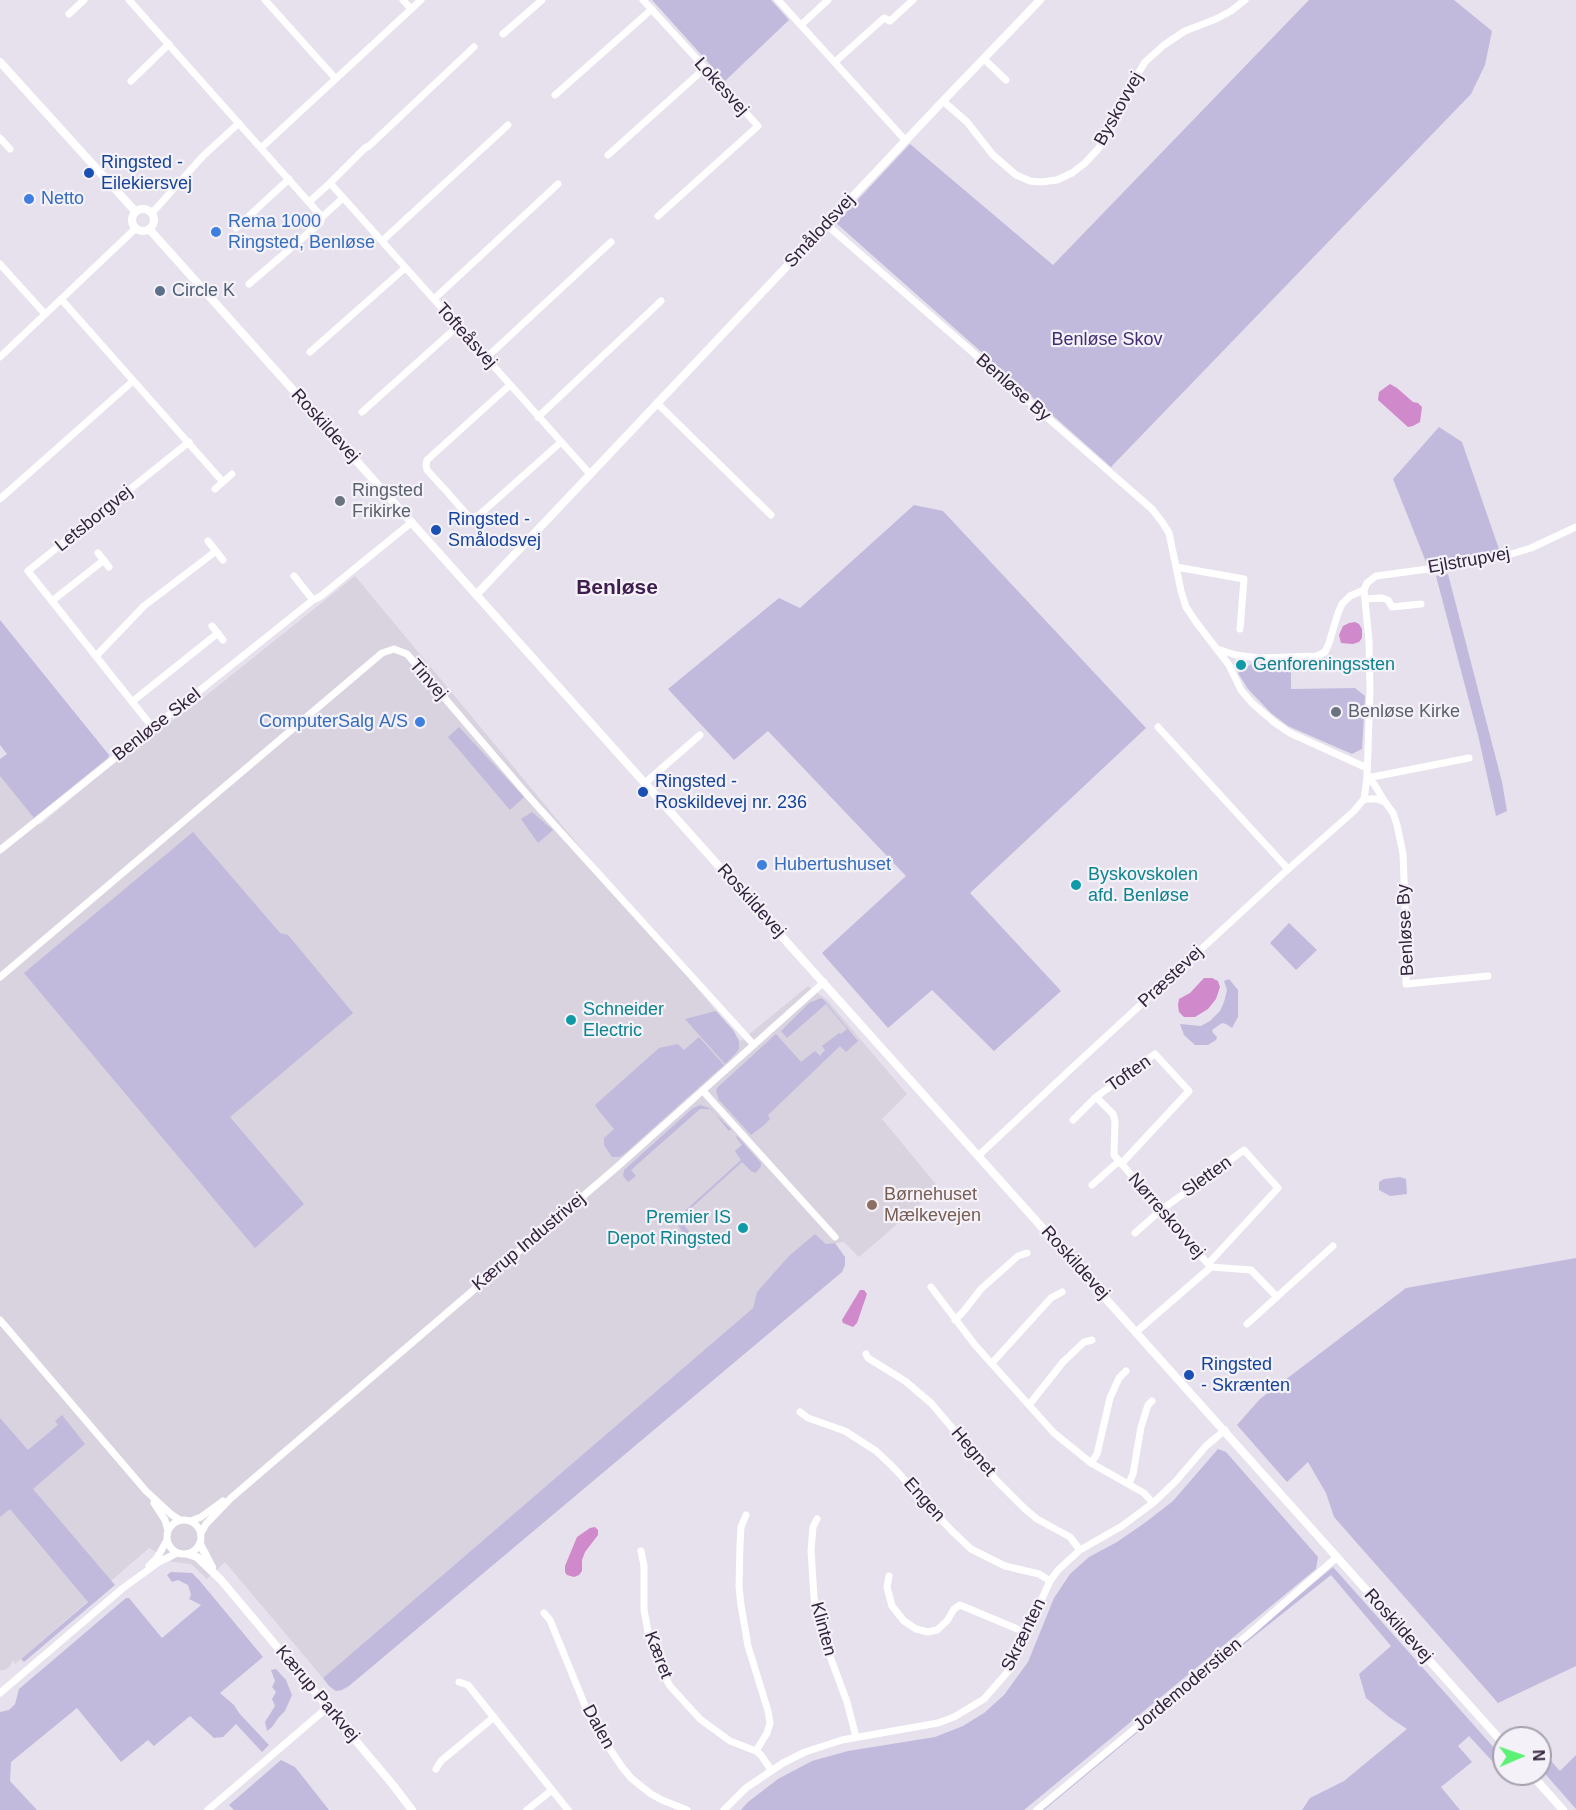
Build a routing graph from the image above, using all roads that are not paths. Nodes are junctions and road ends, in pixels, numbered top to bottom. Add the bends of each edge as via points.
1 (84, 0) edge
2 (129, 0) edge
3 (265, 0) edge
4 (403, 0) edge
5 (421, 0) edge
6 (542, 0) edge
7 (644, 0) edge
8 (778, 0) edge
9 (828, 0) edge
10 (913, 0) edge
11 (1040, 0) edge
12 (1245, 0) edge
13 (411, 9) junction
14 (652, 9) junction
15 (69, 14) dead end
16 (801, 25) junction
17 (503, 34) dead end
18 (169, 44) junction
19 (474, 47) dead end
20 (984, 59) junction
21 (0, 62) edge
22 (835, 62) junction
23 (704, 69) junction
24 (335, 78) junction
25 (1006, 80) dead end
26 (130, 81) dead end
27 (555, 95) dead end
28 (943, 101) junction
29 (239, 123) junction
30 (508, 125) dead end
31 (0, 138) edge
32 (906, 141) junction
33 (261, 148) junction
34 (10, 149) dead end
35 (608, 154) dead end
36 (289, 180) junction
37 (330, 183) junction
38 (558, 184) dead end
39 (343, 198) junction
40 (309, 202) junction
41 (135, 212) junction
42 (152, 213) junction
43 (658, 216) dead end
44 (322, 217) junction
45 (827, 225) junction
46 (236, 228) dead end
47 (135, 229) junction
48 (150, 230) junction
49 (382, 241) junction
50 (610, 242) dead end
51 (0, 264) edge
52 (405, 268) junction
53 (249, 284) dead end
54 (61, 299) junction
55 (434, 300) junction
56 (661, 301) dead end
57 (45, 314) junction
58 (458, 326) junction
59 (310, 352) dead end
60 (0, 357) edge
61 (486, 358) junction
62 (133, 381) junction
63 (510, 385) junction
64 (657, 403) junction
65 (362, 412) dead end
66 (538, 417) junction
67 (189, 442) junction
68 (561, 442) junction
69 (232, 474) dead end
70 (590, 474) junction
71 (223, 482) junction
72 (215, 489) dead end
73 (0, 499) edge
74 (771, 515) dead end
75 (412, 522) junction
76 (1576, 527) edge
77 (208, 541) dead end
78 (216, 550) junction
79 (98, 553) dead end
80 (104, 560) junction
81 (223, 560) dead end
82 (109, 567) dead end
83 (1176, 567) junction
84 (294, 576) dead end
85 (1364, 590) junction
86 (477, 594) junction
87 (1365, 599) junction
88 (313, 600) junction
89 (52, 601) junction
90 (1421, 604) dead end
91 (212, 626) dead end
92 (1240, 628) dead end
93 (218, 633) junction
94 (223, 639) dead end
95 (1217, 649) junction
96 (97, 655) junction
97 (1236, 655) junction
98 (1229, 665) junction
99 (133, 701) junction
100 (1158, 727) dead end
101 (153, 728) junction
102 (700, 735) dead end
103 (1469, 758) dead end
104 (1367, 768) junction
105 (1367, 778) junction
106 (645, 783) junction
107 (1364, 799) junction
108 (1385, 802) junction
109 (0, 850) edge
110 (1288, 869) junction
111 (1488, 976) dead end
112 (0, 977) edge
113 (824, 982) junction
114 (754, 1045) junction
115 (703, 1091) junction
116 (1096, 1097) junction
117 (1073, 1120) dead end
118 (978, 1156) junction
119 (1120, 1163) junction
120 (1092, 1185) dead end
121 (1161, 1210) junction
122 (1135, 1233) dead end
123 (835, 1237) dead end
124 (1333, 1246) dead end
125 (1027, 1253) dead end
126 (1210, 1265) junction
127 (931, 1287) dead end
128 (1062, 1292) dead end
129 (1277, 1297) junction
130 (0, 1320) edge
131 (955, 1320) junction
132 (1247, 1324) dead end
133 (1136, 1332) junction
134 (1092, 1340) dead end
135 (866, 1354) dead end
136 (992, 1364) junction
137 (1126, 1371) dead end
138 (1152, 1401) dead end
139 (1029, 1406) junction
140 (800, 1412) dead end
141 (1225, 1431) junction
142 (1091, 1463) junction
143 (1129, 1483) junction
144 (146, 1491) junction
145 (231, 1498) junction
146 (1153, 1503) junction
147 (746, 1515) dead end
148 (817, 1519) dead end
149 (180, 1520) junction
150 (191, 1521) junction
151 (168, 1531) junction
152 (201, 1533) junction
153 (167, 1540) junction
154 (200, 1544) junction
155 (1080, 1550) junction
156 (641, 1551) dead end
157 (177, 1553) junction
158 (188, 1554) junction
159 (1337, 1557) junction
160 (141, 1574) junction
161 (889, 1576) dead end
162 (221, 1580) junction
163 (1050, 1581) junction
164 (544, 1613) dead end
165 (1028, 1634) junction
166 (459, 1682) dead end
167 (0, 1693) edge
168 (328, 1707) junction
169 (494, 1717) junction
170 (1492, 1731) edge
171 (856, 1737) junction
172 (756, 1751) junction
173 (436, 1769) dead end
174 (771, 1770) junction
175 (1542, 1786) edge
176 (552, 1790) junction
177 (208, 1810) edge
178 (412, 1810) edge
179 (526, 1810) edge
180 (568, 1810) edge
181 (687, 1810) edge
182 (724, 1810) edge
183 (1037, 1810) edge
184 (1563, 1810) edge

1 - 15 street
2 - 18 street
3 - 24 street
4 - 13 street
5 - 13 street
6 - 17 street
7 - 14 street, Lokesvej
8 - 16 street
9 - 16 street
10 - 22 street via 890,21 884,18
11 - 20 street, Smålodsvej
12 - 28 street, Byskovvej via 1232,11 1185,31 1145,62 1098,149 1072,173 1057,180 1030,181 1016,175
13 - 24 street
14 - 23 street, Lokesvej
14 - 27 street
16 - 22 street
18 - 26 street
18 - 29 street
19 - 37 street
20 - 25 street
20 - 28 street, Smålodsvej
21 - 41 street
22 - 32 street
23 - 35 street
23 - 43 street, Lokesvej via 758,126
24 - 33 street
28 - 32 street, Smålodsvej
29 - 33 street
29 - 42 street
30 - 49 street
31 - 34 street
32 - 45 street, Smålodsvej
33 - 36 street
36 - 40 street
36 - 46 street
37 - 39 street, Tofteåsvej
37 - 40 street
38 - 55 street
39 - 44 street
39 - 49 street, Tofteåsvej
40 - 44 street
41 - 42 street via 144,209
41 - 47 street via 131,220
42 - 48 street via 154,222
44 - 53 street via 320,223
45 - 64 street, Smålodsvej
45 - 83 street, Benløse By via 1152,509 1169,533
47 - 48 street
47 - 54 street
48 - 75 street, Roskildevej
49 - 52 street, Tofteåsvej
50 - 61 street
51 - 57 street
52 - 55 street, Tofteåsvej
52 - 59 street
54 - 57 street
54 - 62 street
55 - 58 street, Tofteåsvej
56 - 66 street
57 - 60 street
58 - 61 street, Tofteåsvej
58 - 65 street
61 - 63 street, Tofteåsvej
62 - 67 street
62 - 73 street
63 - 66 street, Tofteåsvej
63 - 68 street via 427,460 427,470 468,516 478,516
64 - 70 street, Smålodsvej
64 - 74 street
66 - 68 street, Tofteåsvej
67 - 71 street
67 - 89 street, Letsborgvej via 28,571
68 - 70 street, Tofteåsvej
69 - 71 street
70 - 86 street, Smålodsvej
71 - 72 street
75 - 86 street, Roskildevej
75 - 88 street, Benløse Skel
76 - 85 street, Ejlstrupvej via 1508,555 1376,576
77 - 78 street
78 - 81 street
78 - 96 street via 144,606
79 - 80 street, Letsborgvej
80 - 82 street, Letsborgvej
80 - 89 street, Letsborgvej
83 - 92 street via 1244,579
83 - 95 street, Benløse By via 1186,607
84 - 88 street
85 - 87 street
85 - 97 street via 1342,604 1325,652 1317,656 1259,658
86 - 106 street, Roskildevej
87 - 90 street via 1388,600 1392,608
87 - 104 street via 1369,662
88 - 101 street, Benløse Skel
89 - 96 street, Letsborgvej
91 - 93 street
93 - 94 street
93 - 99 street
95 - 97 street
95 - 98 street, Benløse By
96 - 99 street, Letsborgvej
97 - 98 street
98 - 104 street, Benløse By via 1241,690 1274,722
99 - 101 street, Letsborgvej
100 - 110 street
101 - 109 street, Benløse Skel
102 - 106 street
103 - 105 street
104 - 105 street
105 - 107 street
105 - 108 street, Benløse By
106 - 113 street, Roskildevej
107 - 108 street
107 - 110 street, Præstevej
108 - 111 street, Benløse By via 1393,813 1403,854 1406,984
110 - 118 street, Præstevej
112 - 114 street, Tinvej via 382,653 394,649 407,654 530,798
113 - 114 street, Kærup Industrivej
113 - 118 street, Roskildevej
114 - 115 street, Kærup Industrivej
115 - 123 street
115 - 145 street, Kærup Industrivej
116 - 117 street, Toften
116 - 119 street, Nørreskovvej via 1113,1114 1114,1155
116 - 119 street, Toften via 1155,1054 1189,1091
118 - 133 street, Roskildevej
119 - 120 street, Nørreskovvej
119 - 121 street, Nørreskovvej
121 - 122 street, Sletten
121 - 126 street, Nørreskovvej
121 - 126 street, Sletten via 1244,1150 1278,1188
124 - 129 street
125 - 131 street via 981,1289
126 - 129 street, Nørreskovvej via 1251,1270
126 - 133 street, Sletten
127 - 131 street
128 - 136 street
129 - 132 street
130 - 144 street
131 - 136 street
133 - 141 street, Roskildevej
134 - 139 street via 1084,1342 1062,1362
135 - 155 street, Hegnet via 931,1403 1025,1509 1070,1537
136 - 139 street
137 - 142 street via 1110,1398 1097,1454
138 - 143 street via 1143,1418
139 - 142 street
140 - 163 street, Engen via 845,1431 876,1451 971,1549
141 - 146 street, Skrænten
141 - 159 street, Roskildevej
142 - 143 street
143 - 146 street
144 - 149 street
144 - 151 street
145 - 150 street, Kærup Industrivej
145 - 152 street, Kærup Industrivej
146 - 155 street, Skrænten
147 - 172 street via 741,1527 741,1605 747,1646 770,1723
148 - 171 street, Klinten via 811,1550 814,1598
149 - 150 street
149 - 151 street
150 - 152 street
151 - 153 street
152 - 154 street
153 - 157 street
153 - 160 street
154 - 158 street
154 - 162 street, Kærup Parkvej
155 - 163 street, Skrænten
156 - 172 street, Kæret via 644,1610 661,1670 700,1719 730,1741
157 - 158 street
157 - 160 street
158 - 162 street, Kærup Parkvej via 197,1557
159 - 170 street, Roskildevej
159 - 183 street, Jordemoderstien
160 - 167 street
161 - 165 street via 886,1587 892,1606 916,1629 937,1630 960,1605
162 - 168 street, Kærup Parkvej
163 - 165 street, Skrænten
164 - 181 street, Dalen via 586,1708 622,1767 651,1794
165 - 171 street, Skrænten via 1001,1681 965,1711 930,1725
166 - 169 street via 468,1685
168 - 177 street
168 - 178 street, Kærup Parkvej
169 - 173 street
169 - 176 street
171 - 174 street, Skrænten via 821,1746
172 - 174 street, Kæret
174 - 182 street, Skrænten
175 - 184 street
176 - 179 street
176 - 180 street

